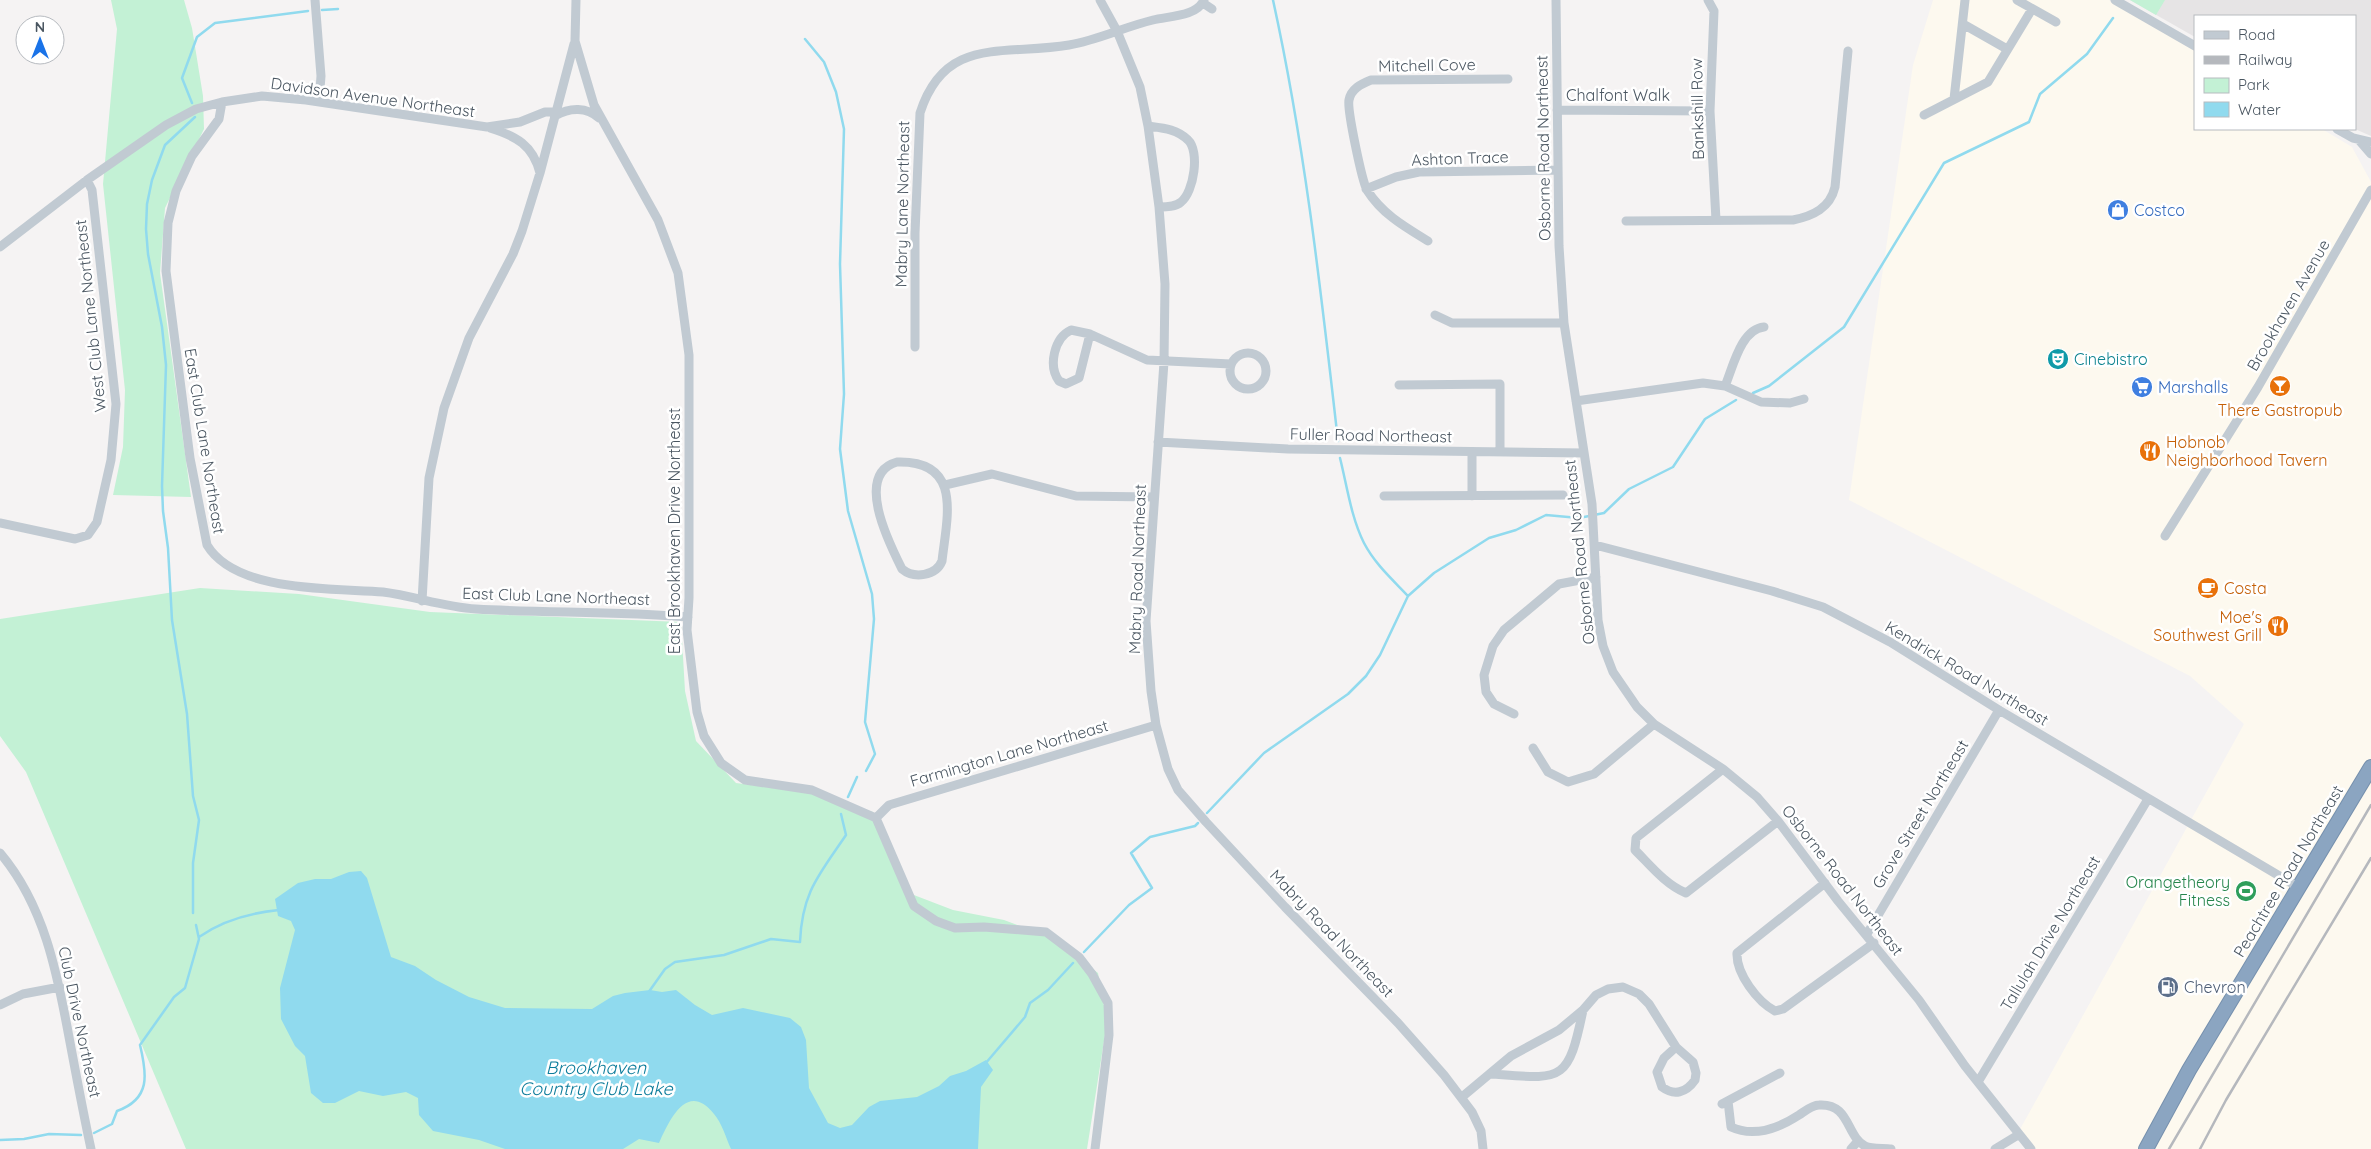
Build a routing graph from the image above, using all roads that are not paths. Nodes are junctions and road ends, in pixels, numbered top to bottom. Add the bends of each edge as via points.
1 (315, 0) edge
2 (576, 0) edge
3 (1100, 0) edge
4 (1556, 0) edge
5 (1708, 0) edge
6 (1965, 0) edge
7 (2016, 0) edge
8 (2115, 0) edge
9 (1204, 2) edge
10 (1212, 9) dead end
11 (2032, 9) junction
12 (2056, 22) dead end
13 (1963, 24) junction
14 (1117, 31) junction
15 (575, 41) junction
16 (2194, 45) edge
17 (2008, 49) junction
18 (1848, 51) dead end
19 (1508, 79) dead end
20 (559, 99) junction
21 (1954, 99) junction
22 (222, 102) junction
23 (319, 102) junction
24 (1556, 110) junction
25 (1710, 111) junction
26 (545, 112) junction
27 (1924, 114) dead end
28 (556, 116) junction
29 (600, 119) junction
30 (1148, 126) junction
31 (487, 127) junction
32 (2339, 130) edge
33 (2358, 139) junction
34 (2371, 142) edge
35 (2371, 154) edge
36 (2371, 161) edge
37 (1558, 170) junction
38 (540, 173) junction
39 (87, 180) junction
40 (1366, 189) junction
41 (2371, 190) edge
42 (1159, 207) junction
43 (1716, 220) junction
44 (1626, 221) dead end
45 (1428, 241) dead end
46 (0, 246) edge
47 (1435, 315) dead end
48 (1564, 323) junction
49 (1764, 327) dead end
50 (1090, 334) junction
51 (915, 346) dead end
52 (1164, 362) junction
53 (1231, 364) junction
54 (1399, 385) dead end
55 (1725, 386) junction
56 (1804, 399) dead end
57 (1576, 402) junction
58 (1158, 442) junction
59 (1472, 452) junction
60 (1500, 452) junction
61 (1584, 453) junction
62 (945, 485) junction
63 (1563, 495) dead end
64 (1384, 496) dead end
65 (1472, 496) junction
66 (1153, 497) junction
67 (0, 523) edge
68 (2166, 536) dead end
69 (1594, 541) junction
70 (1596, 577) junction
71 (422, 601) junction
72 (688, 617) junction
73 (1999, 710) junction
74 (1514, 714) dead end
75 (1654, 724) junction
76 (1156, 725) junction
77 (1533, 748) dead end
78 (2371, 767) edge
79 (1723, 769) junction
80 (2148, 799) junction
81 (876, 818) junction
82 (1778, 821) junction
83 (0, 853) edge
84 (1825, 883) junction
85 (2298, 887) junction
86 (1867, 934) junction
87 (1874, 943) junction
88 (60, 987) junction
89 (0, 1005) edge
90 (1583, 1010) junction
91 (1567, 1024) junction
92 (1579, 1033) junction
93 (1676, 1047) junction
94 (1780, 1073) dead end
95 (1491, 1074) junction
96 (1978, 1082) junction
97 (1462, 1097) junction
98 (2018, 1135) junction
99 (1858, 1141) junction
100 (91, 1149) edge
101 (1095, 1149) edge
102 (1483, 1149) edge
103 (1851, 1149) edge
104 (1891, 1149) edge
105 (1995, 1149) edge
106 (2031, 1149) edge
107 (2146, 1149) edge

1 - 23 street via 321,76
2 - 15 street, East Brookhaven Drive Northeast
3 - 14 street, Mabry Road Northeast
4 - 24 street, Osborne Road Northeast
5 - 25 street, Bankshill Row via 1714,11
6 - 13 street
7 - 11 street
8 - 16 street
9 - 10 street
9 - 14 street, Mabry Lane Northeast via 1184,14 1130,25
11 - 12 street
11 - 17 street
13 - 17 street
13 - 21 street
14 - 30 street, Mabry Road Northeast via 1140,87
14 - 51 street, Mabry Lane Northeast via 1069,45 988,52 962,58 940,73 925,95 918,135
15 - 20 street
15 - 29 street, East Brookhaven Drive Northeast
17 - 21 street via 1988,82
18 - 43 street via 1835,187 1828,204 1808,217 1793,220
19 - 40 street, Mitchell Cove via 1371,80 1360,85 1349,99 1349,114
20 - 26 street, Davidson Avenue Northeast
20 - 28 street
21 - 27 street
22 - 23 street, Davidson Avenue Northeast via 262,96
22 - 39 street, Davidson Avenue Northeast via 196,109 174,120
22 - 71 street, East Club Lane Northeast via 219,119 192,156 176,191 168,223 166,272 189,454 207,545 221,562 253,578 313,588 385,593
23 - 31 street, Davidson Avenue Northeast
24 - 25 street, Chalfont Walk
24 - 37 street, Osborne Road Northeast
25 - 43 street, Bankshill Row
26 - 28 street
26 - 31 street, Davidson Avenue Northeast via 520,122
28 - 29 street via 582,109
28 - 38 street
29 - 72 street, East Brookhaven Drive Northeast via 658,220 678,273 689,355
30 - 42 street, Mabry Road Northeast
30 - 42 street via 1176,131 1189,140 1195,158 1191,184 1181,202
31 - 38 street, Davidson Avenue Northeast via 510,134 526,145 534,153
32 - 33 street
33 - 34 street
33 - 35 street
35 - 36 street
37 - 40 street, Ashton Trace via 1419,172
37 - 48 street, Osborne Road Northeast
38 - 71 street via 513,254 469,338 444,408 429,478
39 - 46 street, Davidson Avenue Northeast
39 - 67 street, West Club Lane Northeast via 92,190 116,404 111,460 97,522 88,535 75,539
40 - 45 street, Mitchell Cove via 1389,217
41 - 68 street, Brookhaven Avenue via 2262,379
42 - 52 street, Mabry Road Northeast via 1165,284
43 - 44 street
47 - 48 street via 1452,323
48 - 57 street, Osborne Road Northeast
49 - 55 street via 1756,328 1747,336
50 - 50 street via 1071,330 1057,341 1053,368 1060,381 1066,384 1078,378
50 - 52 street via 1147,360
52 - 53 street
52 - 58 street, Mabry Road Northeast
53 - 53 street via 1244,353 1257,356 1265,366 1263,382 1253,389 1239,387 1233,381
54 - 60 street via 1500,384
55 - 56 street via 1761,402 1790,403
55 - 57 street via 1703,383
57 - 61 street, Osborne Road Northeast
58 - 59 street, Fuller Road Northeast via 1288,449
58 - 66 street, Mabry Road Northeast
59 - 60 street, Fuller Road Northeast
59 - 65 street
60 - 61 street, Fuller Road Northeast
61 - 69 street, Osborne Road Northeast
62 - 62 street via 937,474 920,464 892,464 878,476 879,509 899,563 910,574 930,573 942,561 948,502
62 - 66 street via 992,474 1076,496
63 - 65 street
64 - 65 street
66 - 76 street, Mabry Road Northeast via 1146,621
69 - 70 street, Osborne Road Northeast
69 - 73 street, Kendrick Road Northeast via 1823,606 1890,642
70 - 74 street via 1559,584 1504,630 1493,646 1484,675 1486,692 1494,704
70 - 75 street, Osborne Road Northeast via 1598,620 1613,672 1631,699
71 - 72 street, East Club Lane Northeast via 476,609
72 - 81 street, East Brookhaven Drive Northeast via 688,655 697,712 710,748 721,763 744,780 812,790
73 - 80 street, Kendrick Road Northeast
73 - 86 street, Grove Street Northeast
75 - 77 street via 1594,774 1568,782 1548,772
75 - 79 street, Osborne Road Northeast
76 - 81 street, Farmington Lane Northeast via 889,805
76 - 97 street, Mabry Road Northeast via 1168,769 1178,790 1284,907 1398,1023
78 - 85 highway, Peachtree Road Northeast
79 - 82 street, Osborne Road Northeast via 1757,797
79 - 82 street via 1636,838 1635,850 1676,889 1686,893
80 - 85 street, Kendrick Road Northeast
80 - 96 street, Tallulah Drive Northeast
81 - 101 street via 914,906 936,921 955,928 1046,932 1079,957 1092,974 1108,1003 1108,1035
82 - 84 street, Osborne Road Northeast
83 - 88 street, Club Drive Northeast via 16,874 35,910
84 - 86 street, Osborne Road Northeast
84 - 87 street via 1737,953 1737,960 1752,990 1766,1006 1775,1011 1783,1009
85 - 107 highway, Peachtree Road Northeast
86 - 87 street, Osborne Road Northeast
87 - 96 street, Osborne Road Northeast
88 - 89 street via 22,994
88 - 100 street, Club Drive Northeast
90 - 91 street
90 - 92 street
90 - 93 street via 1596,995 1623,987 1639,994 1649,1004
91 - 92 street
91 - 95 street via 1511,1056
92 - 95 street via 1572,1056 1557,1073 1539,1077
93 - 93 street via 1693,1062 1696,1073 1692,1084 1672,1093 1662,1087 1657,1072 1664,1058
94 - 99 street via 1725,1102 1731,1127 1763,1131 1780,1127 1821,1105 1844,1115
95 - 97 street
96 - 98 street, Osborne Road Northeast
97 - 102 street, Mabry Road Northeast via 1480,1131
98 - 105 street
98 - 106 street, Osborne Road Northeast
99 - 103 street
99 - 104 street via 1866,1146

